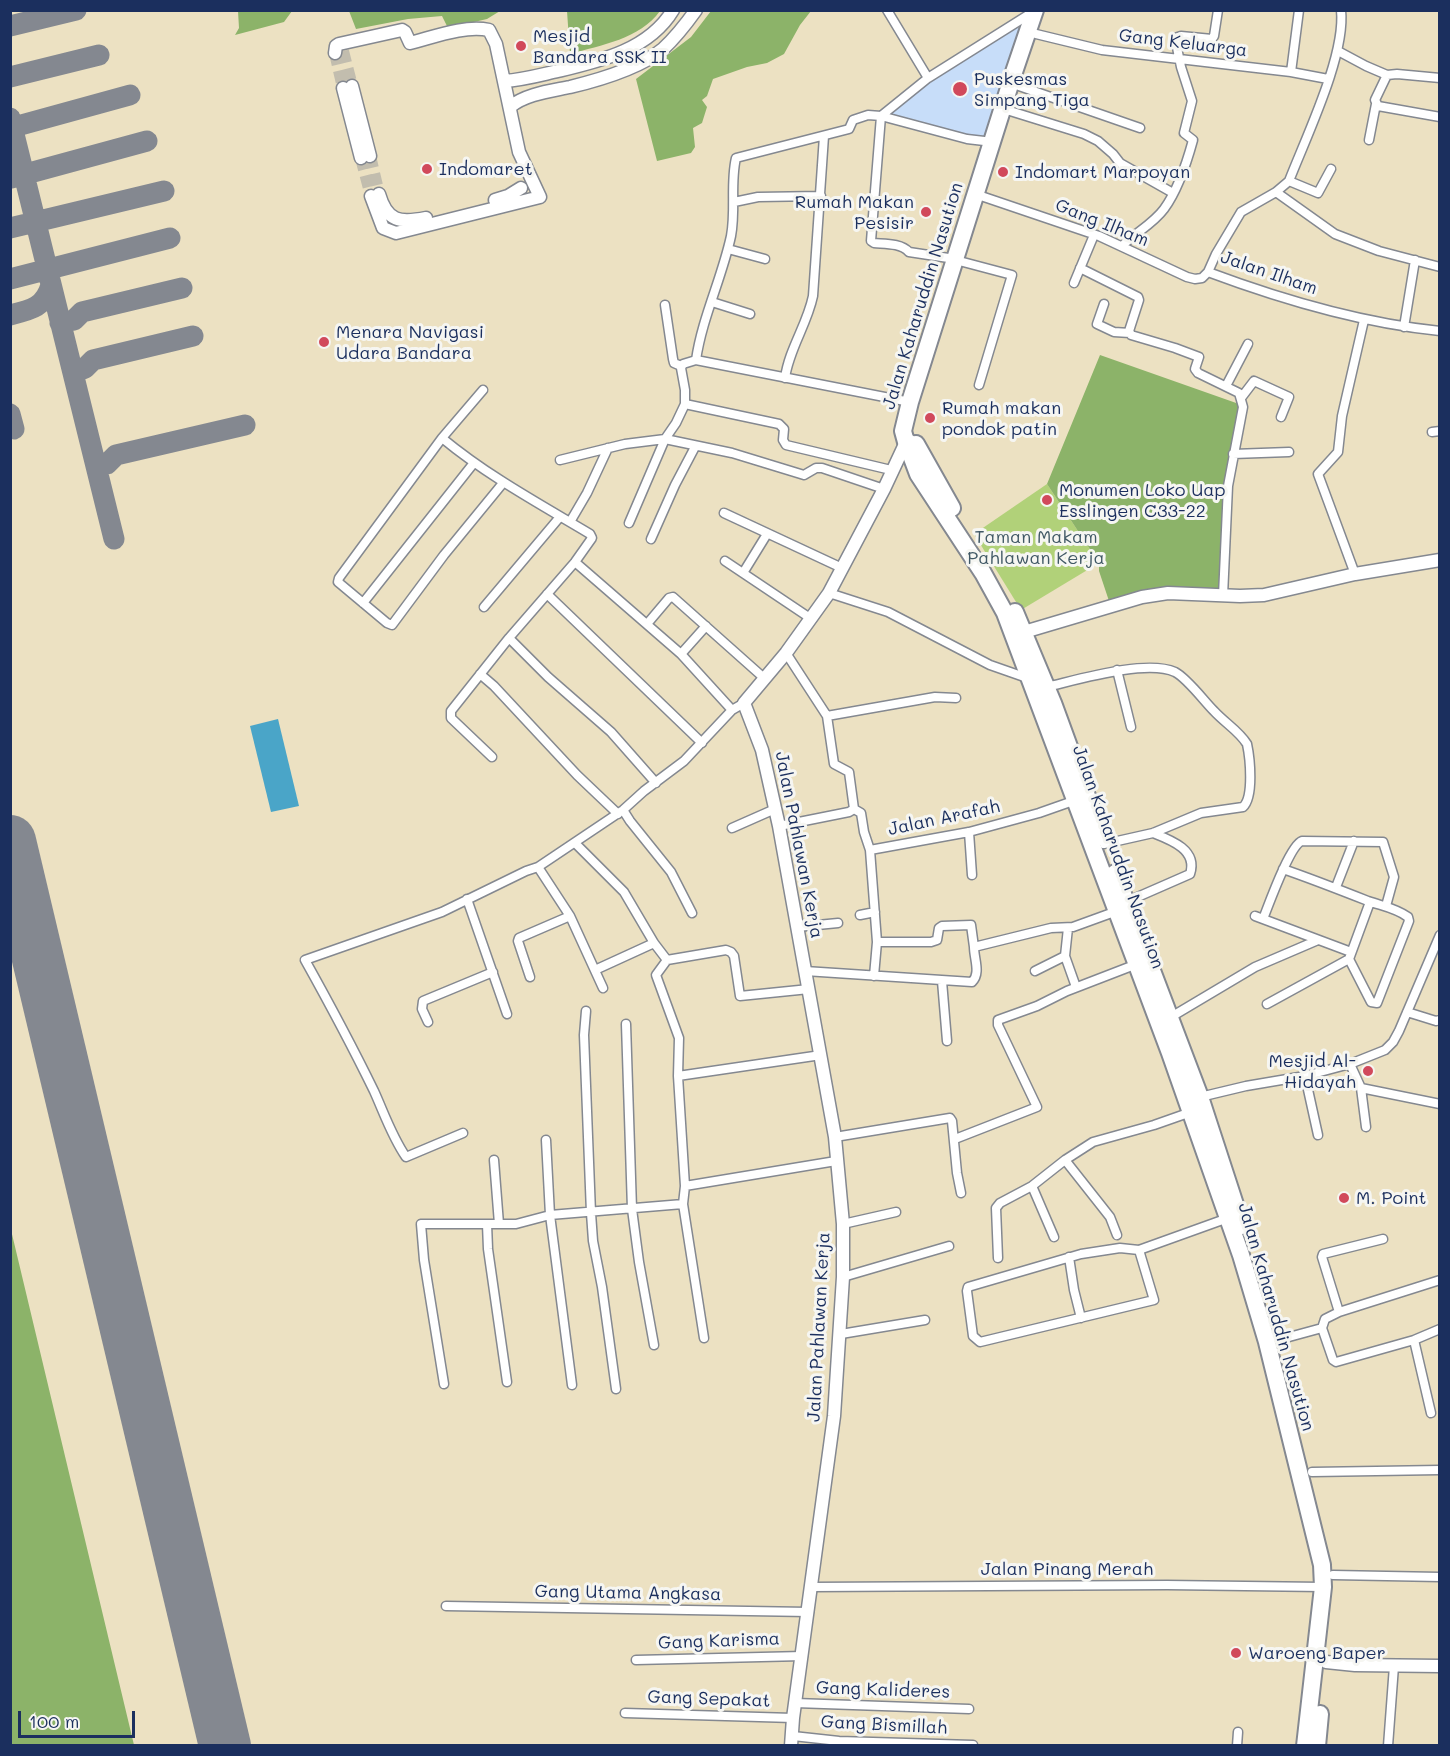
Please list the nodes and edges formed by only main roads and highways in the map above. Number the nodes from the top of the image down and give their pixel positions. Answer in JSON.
{"nodes":[{"id":1,"x":1039,"y":11,"type":"edge"},
{"id":2,"x":995,"y":142,"type":"junction"},
{"id":3,"x":959,"y":261,"type":"junction"},
{"id":4,"x":910,"y":440,"type":"junction"},
{"id":5,"x":1038,"y":683,"type":"junction"},
{"id":6,"x":1054,"y":724,"type":"junction"},
{"id":7,"x":1122,"y":907,"type":"junction"},
{"id":8,"x":1253,"y":1279,"type":"junction"},
{"id":9,"x":1328,"y":1581,"type":"junction"},
{"id":10,"x":1305,"y":1746,"type":"edge"},
{"id":11,"x":1317,"y":1746,"type":"edge"}],
"edges":[{"from":1,"to":2,"type":"highway","name":"Jalan Kaharuddin Nasution"},
{"from":1,"to":2,"type":"highway","name":"Jalan Kaharuddin Nasution"},
{"from":2,"to":3,"type":"highway","name":"Jalan Kaharuddin Nasution"},
{"from":2,"to":3,"type":"highway","name":"Jalan Kaharuddin Nasution"},
{"from":3,"to":4,"type":"highway","name":"Jalan Kaharuddin Nasution"},
{"from":3,"to":4,"type":"highway","name":"Jalan Kaharuddin Nasution"},
{"from":4,"to":5,"type":"highway","name":"Jalan Kaharuddin Nasution"},
{"from":4,"to":5,"type":"highway","name":"Jalan Kaharuddin Nasution"},
{"from":5,"to":6,"type":"highway","name":"Jalan Kaharuddin Nasution"},
{"from":6,"to":7,"type":"highway","name":"Jalan Kaharuddin Nasution"},
{"from":6,"to":7,"type":"highway","name":"Jalan Kaharuddin Nasution"},
{"from":7,"to":8,"type":"highway","name":"Jalan Kaharuddin Nasution"},
{"from":7,"to":8,"type":"highway","name":"Jalan Kaharuddin Nasution"},
{"from":8,"to":9,"type":"highway","name":"Jalan Kaharuddin Nasution"},
{"from":8,"to":9,"type":"highway","name":"Jalan Kaharuddin Nasution"},
{"from":9,"to":10,"type":"highway","name":"Jalan Kaharuddin Nasution"},
{"from":9,"to":11,"type":"highway","name":"Jalan Kaharuddin Nasution"}]}
